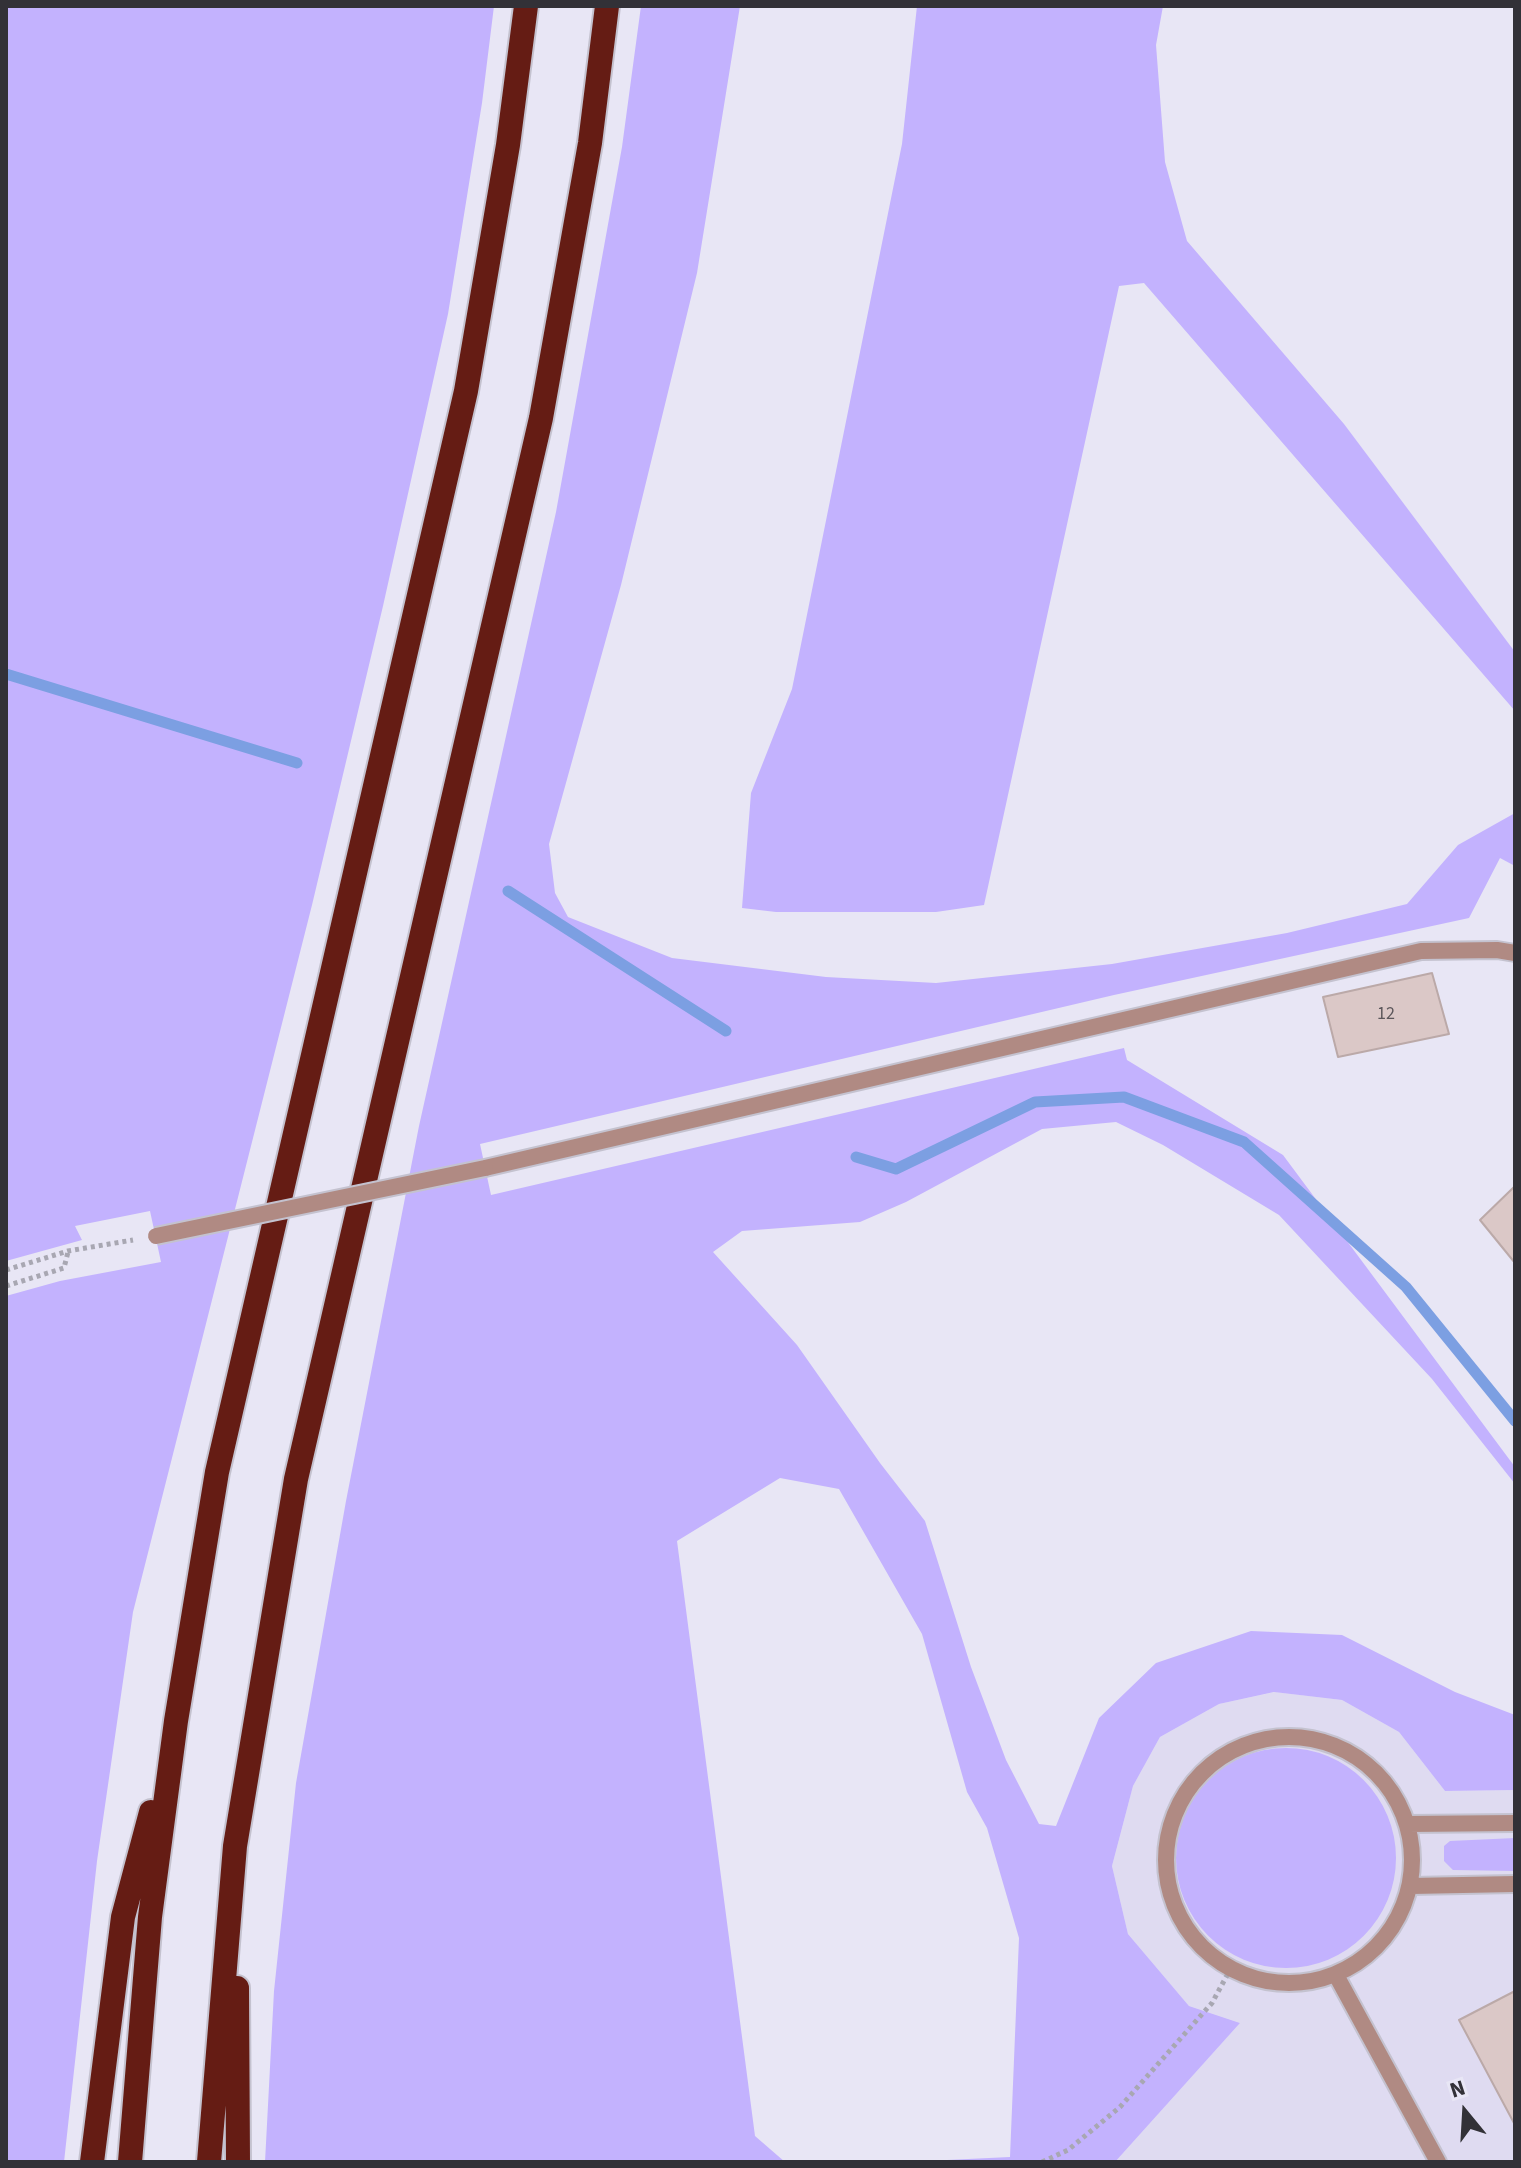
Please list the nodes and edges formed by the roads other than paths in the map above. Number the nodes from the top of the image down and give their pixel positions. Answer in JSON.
{"nodes":[{"id":1,"x":526,"y":6,"type":"edge"},
{"id":2,"x":607,"y":6,"type":"edge"},
{"id":3,"x":1515,"y":953,"type":"edge"},
{"id":4,"x":156,"y":1236,"type":"road end"},
{"id":5,"x":176,"y":1721,"type":"junction"},
{"id":6,"x":1515,"y":1823,"type":"edge"},
{"id":7,"x":1408,"y":1824,"type":"junction"},
{"id":8,"x":235,"y":1846,"type":"junction"},
{"id":9,"x":1515,"y":1884,"type":"edge"},
{"id":10,"x":1411,"y":1886,"type":"junction"},
{"id":11,"x":1336,"y":1975,"type":"junction"},
{"id":12,"x":92,"y":2162,"type":"edge"},
{"id":13,"x":130,"y":2162,"type":"edge"},
{"id":14,"x":209,"y":2162,"type":"edge"},
{"id":15,"x":238,"y":2162,"type":"edge"},
{"id":16,"x":1438,"y":2162,"type":"edge"}],
"edges":[{"from":1,"to":5,"type":"highway"},
{"from":2,"to":8,"type":"highway"},
{"from":3,"to":4,"type":"street","bridge":true},
{"from":5,"to":12,"type":"highway"},
{"from":5,"to":13,"type":"highway"},
{"from":6,"to":7,"type":"street"},
{"from":7,"to":10,"type":"street"},
{"from":7,"to":11,"type":"street"},
{"from":8,"to":14,"type":"highway"},
{"from":8,"to":15,"type":"highway"},
{"from":9,"to":10,"type":"street"},
{"from":10,"to":11,"type":"street"},
{"from":11,"to":16,"type":"street"}]}
